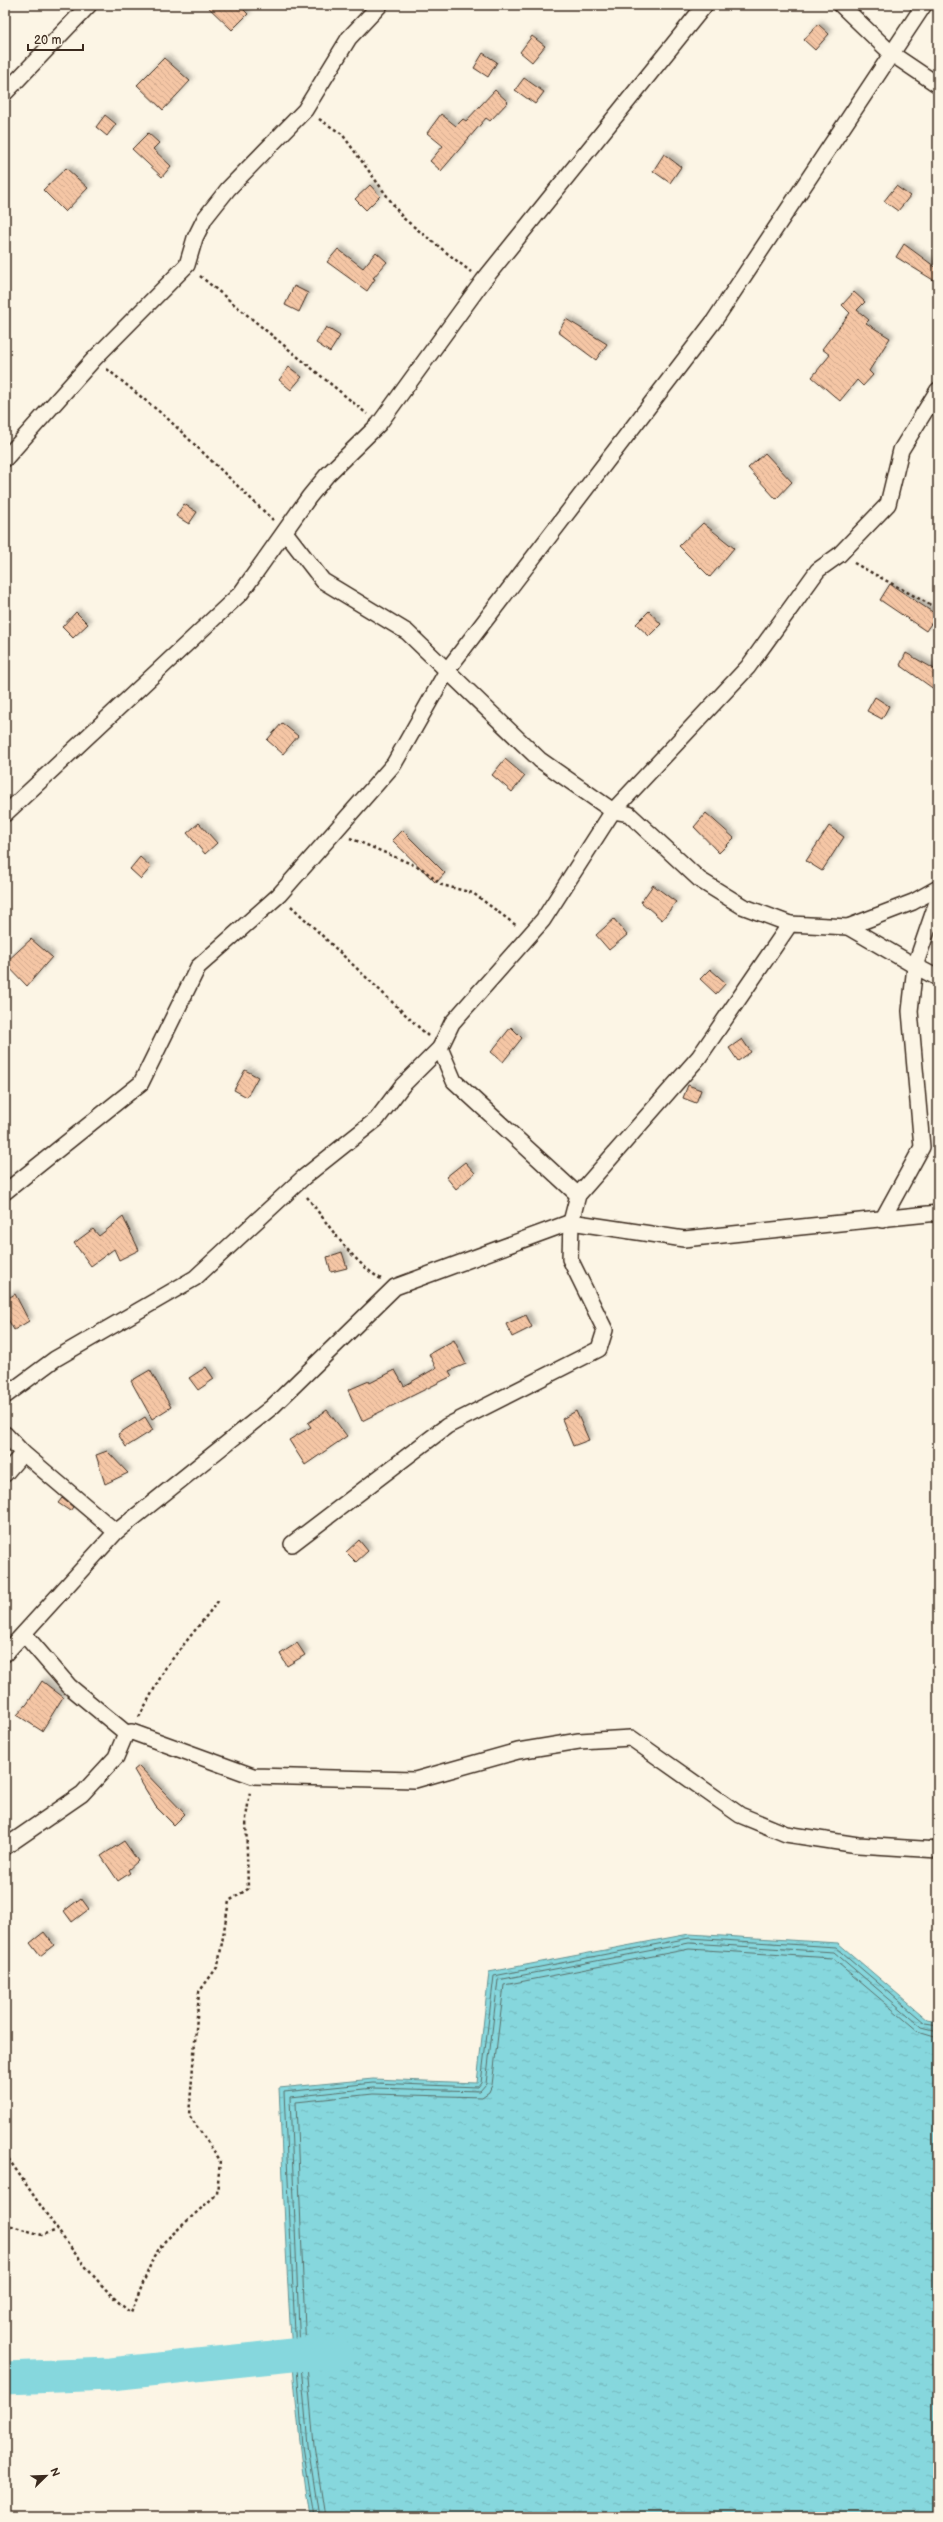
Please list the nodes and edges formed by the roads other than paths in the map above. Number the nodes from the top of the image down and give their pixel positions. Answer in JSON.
{"nodes":[{"id":1,"x":89,"y":5,"type":"edge"},
{"id":2,"x":380,"y":5,"type":"edge"},
{"id":3,"x":705,"y":5,"type":"edge"},
{"id":4,"x":841,"y":5,"type":"edge"},
{"id":5,"x":924,"y":5,"type":"edge"},
{"id":6,"x":892,"y":54,"type":"junction"},
{"id":7,"x":938,"y":85,"type":"edge"},
{"id":8,"x":5,"y":93,"type":"edge"},
{"id":9,"x":938,"y":390,"type":"edge"},
{"id":10,"x":5,"y":459,"type":"edge"},
{"id":11,"x":285,"y":532,"type":"junction"},
{"id":12,"x":448,"y":669,"type":"junction"},
{"id":13,"x":613,"y":811,"type":"junction"},
{"id":14,"x":5,"y":814,"type":"edge"},
{"id":15,"x":938,"y":888,"type":"edge"},
{"id":16,"x":938,"y":898,"type":"edge"},
{"id":17,"x":790,"y":924,"type":"junction"},
{"id":18,"x":848,"y":926,"type":"junction"},
{"id":19,"x":915,"y":966,"type":"junction"},
{"id":20,"x":938,"y":978,"type":"edge"},
{"id":21,"x":440,"y":1048,"type":"junction"},
{"id":22,"x":5,"y":1192,"type":"edge"},
{"id":23,"x":578,"y":1195,"type":"junction"},
{"id":24,"x":938,"y":1213,"type":"edge"},
{"id":25,"x":882,"y":1220,"type":"junction"},
{"id":26,"x":571,"y":1222,"type":"junction"},
{"id":27,"x":5,"y":1396,"type":"edge"},
{"id":28,"x":5,"y":1434,"type":"edge"},
{"id":29,"x":23,"y":1453,"type":"junction"},
{"id":30,"x":5,"y":1474,"type":"edge"},
{"id":31,"x":116,"y":1532,"type":"junction"},
{"id":32,"x":292,"y":1544,"type":"dead end"},
{"id":33,"x":24,"y":1634,"type":"junction"},
{"id":34,"x":5,"y":1654,"type":"edge"},
{"id":35,"x":129,"y":1732,"type":"junction"},
{"id":36,"x":5,"y":1847,"type":"edge"},
{"id":37,"x":938,"y":1850,"type":"edge"}],
"edges":[{"from":1,"to":8,"type":"street"},
{"from":2,"to":10,"type":"street"},
{"from":3,"to":11,"type":"street"},
{"from":4,"to":6,"type":"street"},
{"from":5,"to":6,"type":"street"},
{"from":6,"to":7,"type":"street"},
{"from":6,"to":12,"type":"street"},
{"from":9,"to":13,"type":"street"},
{"from":11,"to":12,"type":"street"},
{"from":11,"to":14,"type":"street"},
{"from":12,"to":13,"type":"street"},
{"from":12,"to":22,"type":"street"},
{"from":13,"to":17,"type":"street"},
{"from":13,"to":21,"type":"street"},
{"from":15,"to":18,"type":"street"},
{"from":16,"to":19,"type":"street"},
{"from":17,"to":18,"type":"street"},
{"from":17,"to":23,"type":"street"},
{"from":18,"to":19,"type":"street"},
{"from":19,"to":20,"type":"street"},
{"from":19,"to":25,"type":"street"},
{"from":21,"to":23,"type":"street"},
{"from":21,"to":27,"type":"street"},
{"from":23,"to":26,"type":"street"},
{"from":24,"to":25,"type":"street"},
{"from":25,"to":26,"type":"street"},
{"from":26,"to":31,"type":"street"},
{"from":26,"to":32,"type":"street"},
{"from":28,"to":29,"type":"street"},
{"from":29,"to":30,"type":"street"},
{"from":29,"to":31,"type":"street"},
{"from":31,"to":33,"type":"street"},
{"from":33,"to":34,"type":"street"},
{"from":33,"to":35,"type":"street"},
{"from":35,"to":36,"type":"street"},
{"from":35,"to":37,"type":"street"}]}
